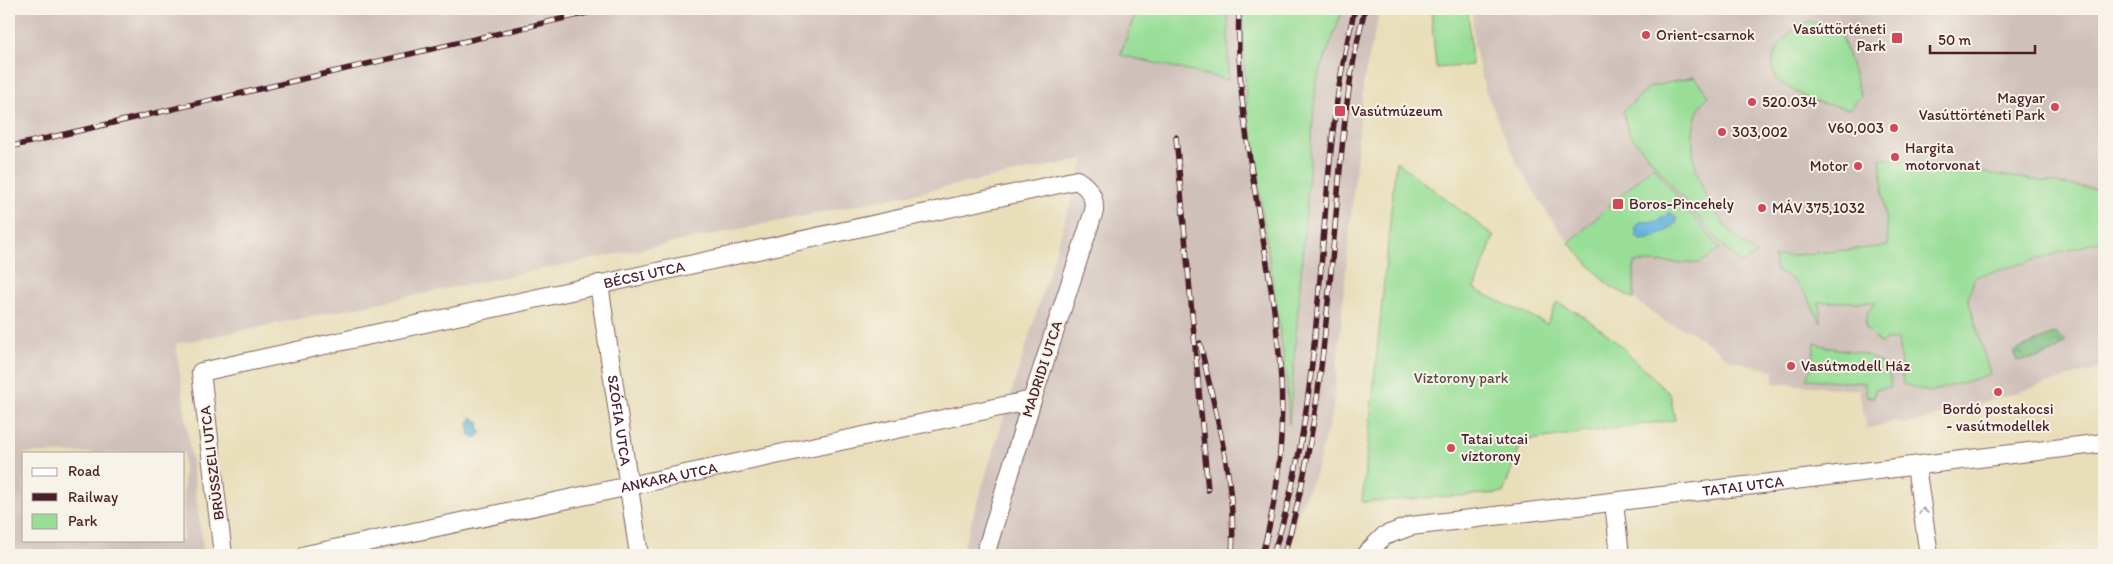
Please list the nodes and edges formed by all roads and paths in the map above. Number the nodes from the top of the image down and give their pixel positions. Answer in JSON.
{"nodes":[{"id":1,"x":1086,"y":185,"type":"joint"},
{"id":2,"x":599,"y":284,"type":"junction"},
{"id":3,"x":201,"y":372,"type":"joint"},
{"id":4,"x":1032,"y":400,"type":"junction"},
{"id":5,"x":2104,"y":443,"type":"edge"},
{"id":6,"x":1916,"y":466,"type":"junction"},
{"id":7,"x":629,"y":486,"type":"junction"},
{"id":8,"x":1614,"y":503,"type":"junction"},
{"id":9,"x":223,"y":555,"type":"edge"},
{"id":10,"x":306,"y":555,"type":"edge"},
{"id":11,"x":639,"y":555,"type":"edge"},
{"id":12,"x":985,"y":555,"type":"edge"},
{"id":13,"x":1365,"y":555,"type":"edge"},
{"id":14,"x":1620,"y":555,"type":"edge"},
{"id":15,"x":1929,"y":555,"type":"edge"}],
"edges":[{"from":1,"to":2,"type":"street","name":"BÉCSI UTCA"},
{"from":1,"to":4,"type":"street","name":"MADRIDI UTCA"},
{"from":2,"to":3,"type":"street","name":"BÉCSI UTCA"},
{"from":2,"to":7,"type":"street","name":"SZÓFIA UTCA"},
{"from":3,"to":9,"type":"street","name":"BRÜSSZELI UTCA"},
{"from":4,"to":7,"type":"street","name":"ANKARA UTCA"},
{"from":4,"to":12,"type":"street","name":"MADRIDI UTCA"},
{"from":5,"to":6,"type":"street","name":"TATAI UTCA"},
{"from":6,"to":8,"type":"street","name":"TATAI UTCA"},
{"from":15,"to":6,"type":"street","one_way":true},
{"from":7,"to":10,"type":"street","name":"ANKARA UTCA"},
{"from":7,"to":11,"type":"street","name":"SZÓFIA UTCA"},
{"from":8,"to":13,"type":"street","name":"TATAI UTCA"},
{"from":8,"to":14,"type":"street"}]}
